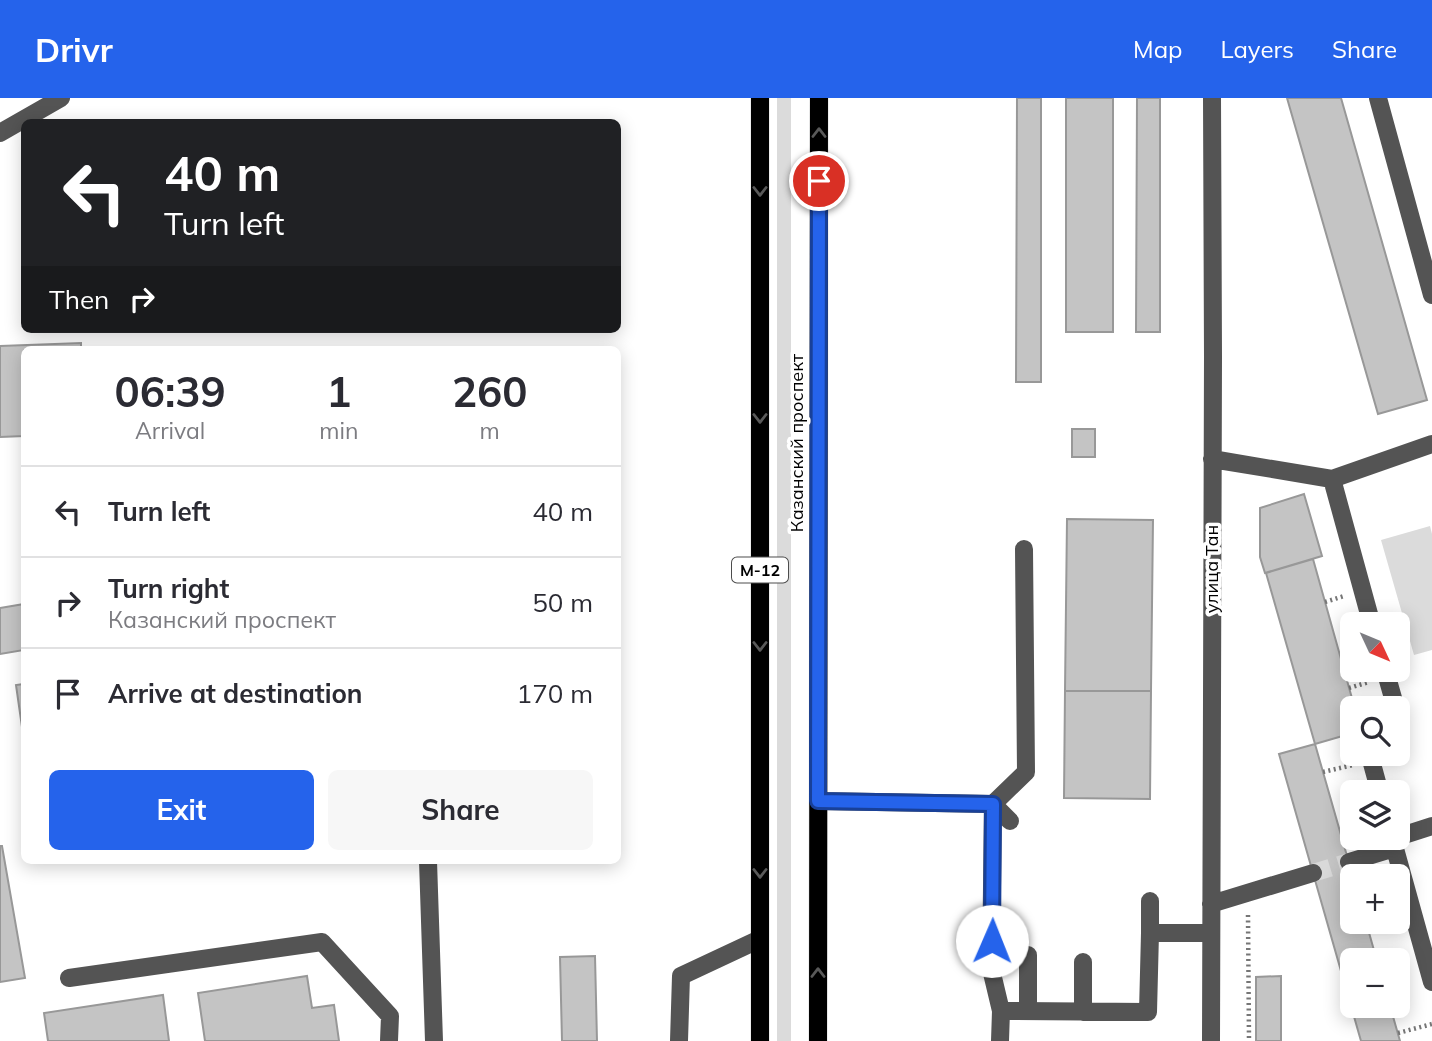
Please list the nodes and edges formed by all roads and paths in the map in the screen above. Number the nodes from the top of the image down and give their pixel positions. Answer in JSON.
{"nodes":[{"id":1,"x":61,"y":98,"type":"edge"},
{"id":2,"x":760,"y":98,"type":"edge"},
{"id":3,"x":819,"y":98,"type":"edge"},
{"id":4,"x":1212,"y":98,"type":"edge"},
{"id":5,"x":1378,"y":98,"type":"edge"},
{"id":6,"x":24,"y":119,"type":"edge"},
{"id":7,"x":21,"y":121,"type":"edge"},
{"id":8,"x":0,"y":133,"type":"edge"},
{"id":9,"x":1432,"y":295,"type":"edge"},
{"id":10,"x":1432,"y":444,"type":"edge"},
{"id":11,"x":1212,"y":459,"type":"junction"},
{"id":12,"x":1332,"y":479,"type":"junction"},
{"id":13,"x":1024,"y":549,"type":"dead end"},
{"id":14,"x":1368,"y":612,"type":"edge"},
{"id":15,"x":1342,"y":766,"type":"edge"},
{"id":16,"x":1323,"y":772,"type":"dead end"},
{"id":17,"x":818,"y":801,"type":"junction"},
{"id":18,"x":993,"y":804,"type":"junction"},
{"id":19,"x":1010,"y":821,"type":"dead end"},
{"id":20,"x":1432,"y":826,"type":"edge"},
{"id":21,"x":1410,"y":834,"type":"edge"},
{"id":22,"x":1374,"y":850,"type":"edge"},
{"id":23,"x":1397,"y":850,"type":"edge"},
{"id":24,"x":1349,"y":862,"type":"tunnel mouth"},
{"id":25,"x":428,"y":864,"type":"edge"},
{"id":26,"x":1313,"y":873,"type":"tunnel mouth"},
{"id":27,"x":1248,"y":893,"type":"junction"},
{"id":28,"x":1150,"y":901,"type":"dead end"},
{"id":29,"x":1211,"y":904,"type":"junction"},
{"id":30,"x":1150,"y":933,"type":"junction"},
{"id":31,"x":1211,"y":933,"type":"junction"},
{"id":32,"x":760,"y":939,"type":"junction"},
{"id":33,"x":1028,"y":955,"type":"dead end"},
{"id":34,"x":1083,"y":962,"type":"dead end"},
{"id":35,"x":69,"y":978,"type":"dead end"},
{"id":36,"x":1432,"y":982,"type":"edge"},
{"id":37,"x":1000,"y":1011,"type":"junction"},
{"id":38,"x":1028,"y":1011,"type":"junction"},
{"id":39,"x":1083,"y":1012,"type":"junction"},
{"id":40,"x":1432,"y":1024,"type":"edge"},
{"id":41,"x":1398,"y":1033,"type":"dead end"},
{"id":42,"x":389,"y":1041,"type":"edge"},
{"id":43,"x":434,"y":1041,"type":"edge"},
{"id":44,"x":679,"y":1041,"type":"edge"},
{"id":45,"x":760,"y":1041,"type":"edge"},
{"id":46,"x":818,"y":1041,"type":"edge"},
{"id":47,"x":1000,"y":1041,"type":"edge"},
{"id":48,"x":1211,"y":1041,"type":"edge"},
{"id":49,"x":1249,"y":1041,"type":"edge"}],
"edges":[{"from":1,"to":6,"type":"street"},
{"from":2,"to":32,"type":"main road","number":"М-12","one_way":true},
{"from":17,"to":3,"type":"main road","name":"Казанский проспект","one_way":true},
{"from":4,"to":11,"type":"street","name":"улица Тан"},
{"from":5,"to":9,"type":"street"},
{"from":7,"to":8,"type":"street"},
{"from":10,"to":12,"type":"street"},
{"from":11,"to":12,"type":"street"},
{"from":11,"to":29,"type":"street","name":"улица Тан"},
{"from":12,"to":14,"type":"street"},
{"from":13,"to":18,"type":"street"},
{"from":15,"to":16,"type":"path"},
{"from":17,"to":18,"type":"street"},
{"from":46,"to":17,"type":"main road","name":"Казанский проспект","one_way":true},
{"from":18,"to":19,"type":"street"},
{"from":18,"to":37,"type":"street"},
{"from":20,"to":21,"type":"street"},
{"from":22,"to":24,"type":"street"},
{"from":23,"to":36,"type":"street"},
{"from":25,"to":43,"type":"street"},
{"from":26,"to":27,"type":"street"},
{"from":27,"to":29,"type":"street"},
{"from":27,"to":49,"type":"path"},
{"from":28,"to":30,"type":"street"},
{"from":29,"to":31,"type":"street","name":"улица Тан"},
{"from":30,"to":31,"type":"street"},
{"from":30,"to":39,"type":"street"},
{"from":31,"to":48,"type":"street","name":"улица Тан"},
{"from":32,"to":44,"type":"street"},
{"from":32,"to":45,"type":"main road","number":"М-12"},
{"from":33,"to":38,"type":"street"},
{"from":34,"to":39,"type":"street"},
{"from":35,"to":42,"type":"street"},
{"from":37,"to":38,"type":"street"},
{"from":37,"to":47,"type":"street"},
{"from":38,"to":39,"type":"street"},
{"from":40,"to":41,"type":"path"}]}
